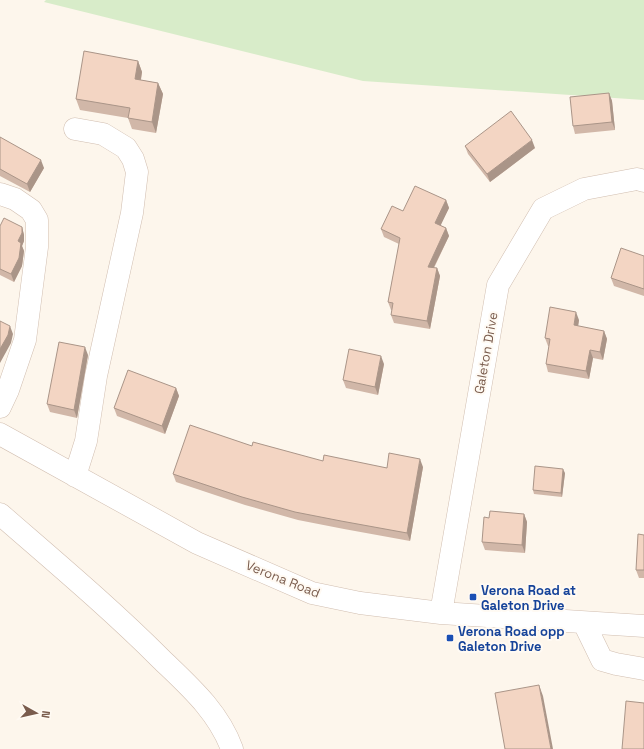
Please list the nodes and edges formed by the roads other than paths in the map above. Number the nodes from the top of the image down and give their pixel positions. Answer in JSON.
{"nodes":[{"id":1,"x":75,"y":129,"type":"dead end"},
{"id":2,"x":644,"y":181,"type":"edge"},
{"id":3,"x":0,"y":194,"type":"edge"},
{"id":4,"x":0,"y":407,"type":"edge"},
{"id":5,"x":0,"y":434,"type":"edge"},
{"id":6,"x":75,"y":476,"type":"junction"},
{"id":7,"x":0,"y":514,"type":"edge"},
{"id":8,"x":441,"y":613,"type":"junction"},
{"id":9,"x":584,"y":623,"type":"junction"},
{"id":10,"x":644,"y":626,"type":"edge"},
{"id":11,"x":644,"y":669,"type":"edge"},
{"id":12,"x":232,"y":749,"type":"edge"}],
"edges":[{"from":1,"to":6,"type":"street"},
{"from":2,"to":8,"type":"street","name":"Galeton Drive"},
{"from":3,"to":4,"type":"street"},
{"from":5,"to":6,"type":"street","name":"Verona Road"},
{"from":6,"to":8,"type":"street","name":"Verona Road"},
{"from":7,"to":12,"type":"street"},
{"from":8,"to":9,"type":"street","name":"Verona Road"},
{"from":9,"to":10,"type":"street","name":"Verona Road"},
{"from":9,"to":11,"type":"street"}]}
